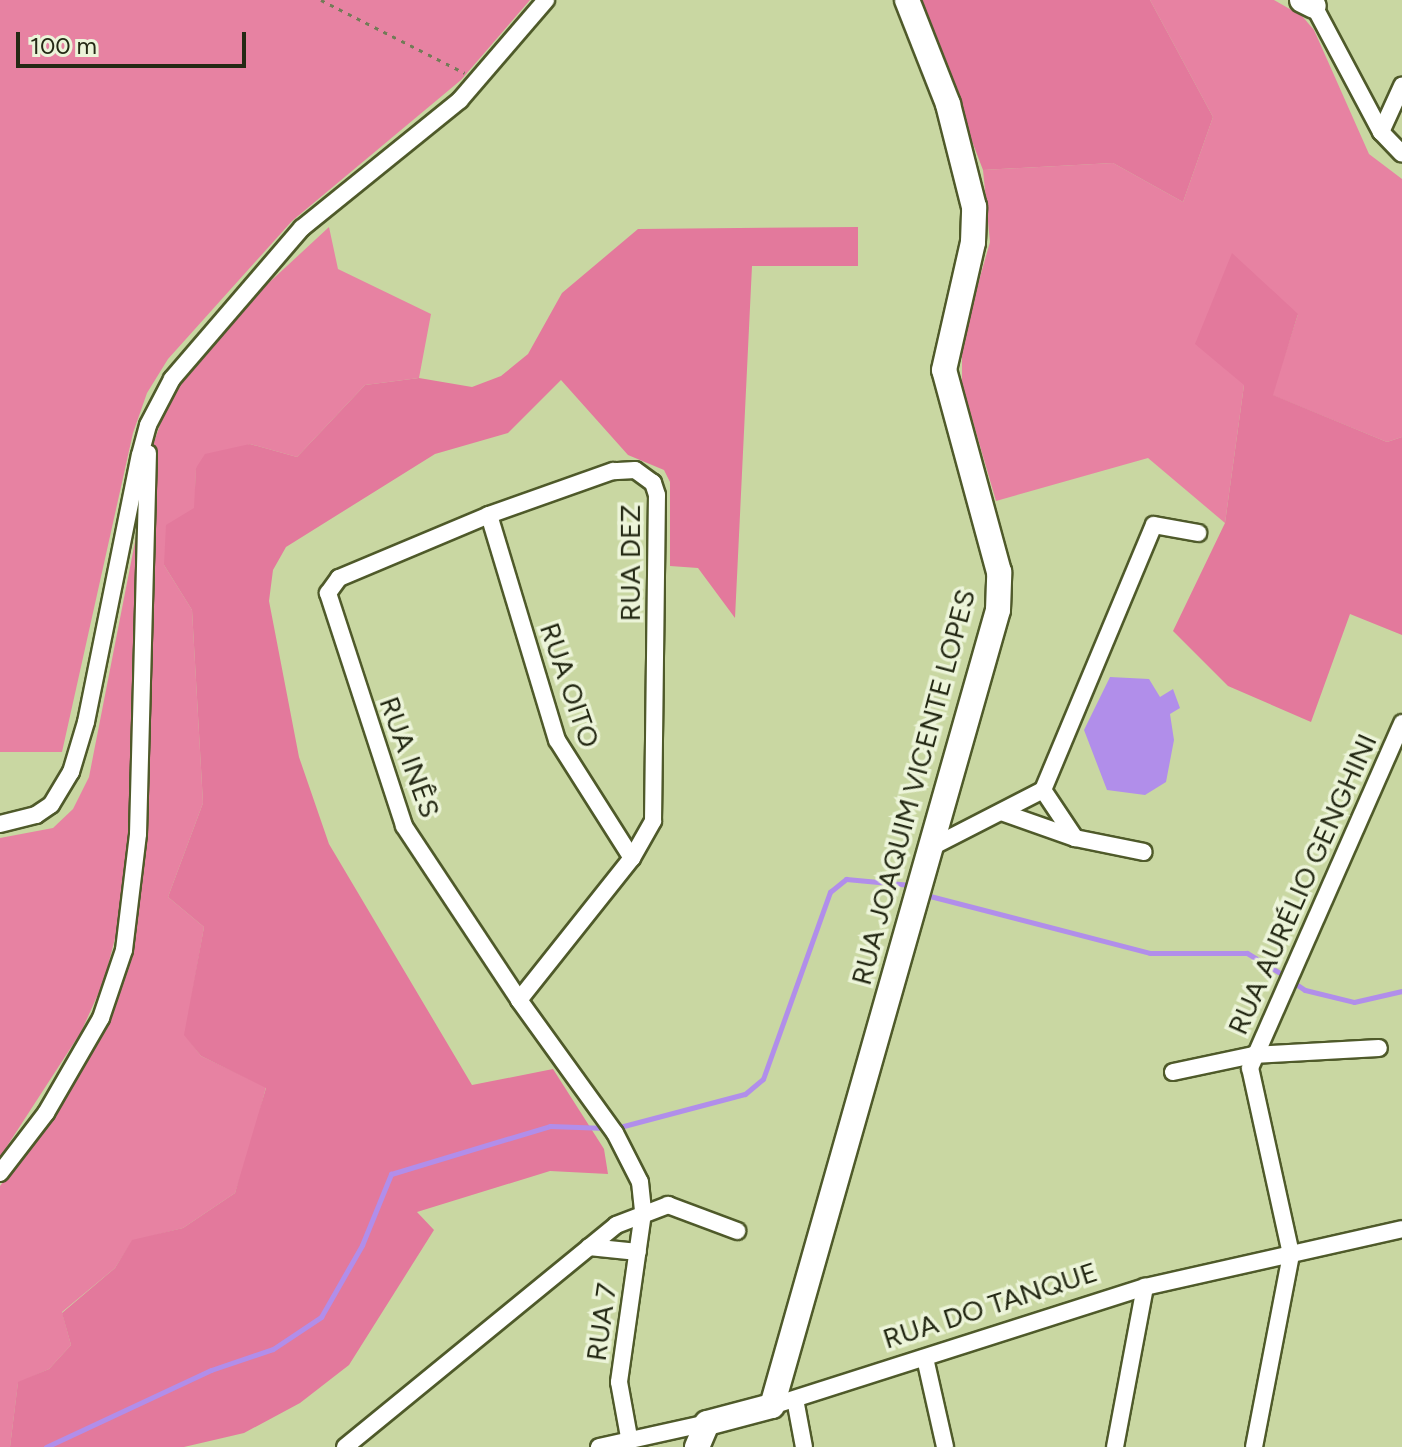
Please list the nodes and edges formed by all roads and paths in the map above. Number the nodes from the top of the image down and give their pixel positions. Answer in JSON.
{"nodes":[{"id":1,"x":321,"y":0,"type":"edge"},
{"id":2,"x":546,"y":0,"type":"edge"},
{"id":3,"x":907,"y":0,"type":"edge"},
{"id":4,"x":1311,"y":2,"type":"edge"},
{"id":5,"x":479,"y":81,"type":"junction"},
{"id":6,"x":1402,"y":86,"type":"edge"},
{"id":7,"x":1381,"y":132,"type":"junction"},
{"id":8,"x":1402,"y":154,"type":"edge"},
{"id":9,"x":148,"y":425,"type":"junction"},
{"id":10,"x":489,"y":515,"type":"junction"},
{"id":11,"x":1198,"y":533,"type":"dead end"},
{"id":12,"x":329,"y":600,"type":"joint"},
{"id":13,"x":1402,"y":723,"type":"edge"},
{"id":14,"x":1043,"y":790,"type":"junction"},
{"id":15,"x":1004,"y":813,"type":"junction"},
{"id":16,"x":0,"y":824,"type":"edge"},
{"id":17,"x":1075,"y":838,"type":"junction"},
{"id":18,"x":928,"y":849,"type":"junction"},
{"id":19,"x":1144,"y":852,"type":"dead end"},
{"id":20,"x":632,"y":858,"type":"junction"},
{"id":21,"x":519,"y":1000,"type":"junction"},
{"id":22,"x":1379,"y":1048,"type":"dead end"},
{"id":23,"x":1253,"y":1055,"type":"junction"},
{"id":24,"x":1173,"y":1072,"type":"dead end"},
{"id":25,"x":0,"y":1173,"type":"edge"},
{"id":26,"x":643,"y":1213,"type":"junction"},
{"id":27,"x":1402,"y":1229,"type":"edge"},
{"id":28,"x":737,"y":1231,"type":"dead end"},
{"id":29,"x":589,"y":1247,"type":"junction"},
{"id":30,"x":638,"y":1252,"type":"junction"},
{"id":31,"x":1291,"y":1254,"type":"junction"},
{"id":32,"x":1145,"y":1287,"type":"junction"},
{"id":33,"x":925,"y":1358,"type":"junction"},
{"id":34,"x":783,"y":1403,"type":"junction"},
{"id":35,"x":707,"y":1423,"type":"junction"},
{"id":36,"x":629,"y":1437,"type":"junction"},
{"id":37,"x":368,"y":1440,"type":"edge"},
{"id":38,"x":345,"y":1447,"type":"edge"},
{"id":39,"x":599,"y":1447,"type":"edge"},
{"id":40,"x":697,"y":1447,"type":"edge"},
{"id":41,"x":804,"y":1447,"type":"edge"},
{"id":42,"x":945,"y":1447,"type":"edge"},
{"id":43,"x":1115,"y":1447,"type":"edge"},
{"id":44,"x":1254,"y":1447,"type":"edge"}],
"edges":[{"from":1,"to":5,"type":"path"},
{"from":2,"to":5,"type":"street"},
{"from":3,"to":18,"type":"street","name":"RUA JOAQUIM VICENTE LOPES"},
{"from":4,"to":7,"type":"street"},
{"from":5,"to":9,"type":"street"},
{"from":6,"to":7,"type":"street"},
{"from":7,"to":8,"type":"street"},
{"from":9,"to":16,"type":"street"},
{"from":9,"to":25,"type":"street"},
{"from":10,"to":12,"type":"street","name":"RUA DEZ"},
{"from":10,"to":20,"type":"street","name":"RUA OITO"},
{"from":10,"to":20,"type":"street","name":"RUA DEZ"},
{"from":11,"to":14,"type":"street"},
{"from":12,"to":21,"type":"street","name":"RUA INÊS"},
{"from":13,"to":23,"type":"street","name":"RUA AURÉLIO GENGHINI"},
{"from":14,"to":15,"type":"street"},
{"from":14,"to":17,"type":"street"},
{"from":15,"to":17,"type":"street"},
{"from":15,"to":18,"type":"street"},
{"from":17,"to":19,"type":"street"},
{"from":18,"to":34,"type":"street","name":"RUA JOAQUIM VICENTE LOPES"},
{"from":20,"to":21,"type":"street"},
{"from":21,"to":26,"type":"street","name":"RUA INÊS"},
{"from":22,"to":23,"type":"street"},
{"from":23,"to":24,"type":"street"},
{"from":23,"to":31,"type":"street","name":"RUA AURÉLIO GENGHINI"},
{"from":26,"to":28,"type":"street"},
{"from":26,"to":29,"type":"street"},
{"from":26,"to":30,"type":"street","name":"RUA 7"},
{"from":27,"to":31,"type":"street","name":"RUA DO TANQUE"},
{"from":29,"to":30,"type":"street"},
{"from":29,"to":37,"type":"street"},
{"from":30,"to":36,"type":"street","name":"RUA 7"},
{"from":31,"to":32,"type":"street","name":"RUA DO TANQUE"},
{"from":31,"to":44,"type":"street"},
{"from":32,"to":33,"type":"street","name":"RUA DO TANQUE"},
{"from":32,"to":43,"type":"street"},
{"from":33,"to":34,"type":"street","name":"RUA DO TANQUE"},
{"from":33,"to":42,"type":"street"},
{"from":34,"to":35,"type":"street","name":"RUA DO TANQUE"},
{"from":34,"to":41,"type":"street","name":"RUA JOAQUIM VICENTE LOPES"},
{"from":35,"to":36,"type":"street","name":"RUA DO TANQUE"},
{"from":35,"to":40,"type":"street"},
{"from":36,"to":39,"type":"street","name":"RUA DO TANQUE"},
{"from":37,"to":38,"type":"street"}]}
